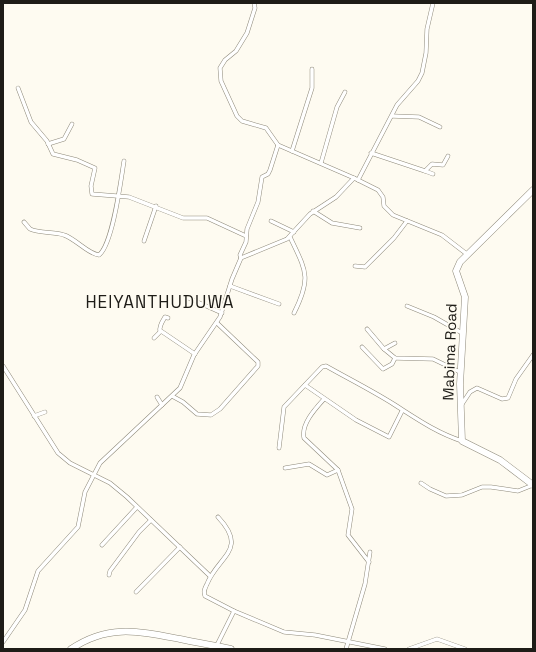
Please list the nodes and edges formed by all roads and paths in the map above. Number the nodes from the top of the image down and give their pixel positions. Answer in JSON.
{"nodes":[{"id":1,"x":254,"y":3,"type":"edge"},
{"id":2,"x":433,"y":3,"type":"edge"},
{"id":3,"x":312,"y":69,"type":"dead end"},
{"id":4,"x":18,"y":88,"type":"dead end"},
{"id":5,"x":345,"y":92,"type":"dead end"},
{"id":6,"x":392,"y":116,"type":"junction"},
{"id":7,"x":72,"y":124,"type":"dead end"},
{"id":8,"x":440,"y":127,"type":"dead end"},
{"id":9,"x":48,"y":144,"type":"junction"},
{"id":10,"x":278,"y":145,"type":"junction"},
{"id":11,"x":292,"y":151,"type":"junction"},
{"id":12,"x":371,"y":153,"type":"junction"},
{"id":13,"x":448,"y":156,"type":"dead end"},
{"id":14,"x":124,"y":161,"type":"dead end"},
{"id":15,"x":321,"y":163,"type":"junction"},
{"id":16,"x":425,"y":171,"type":"junction"},
{"id":17,"x":433,"y":174,"type":"dead end"},
{"id":18,"x":354,"y":178,"type":"junction"},
{"id":19,"x":358,"y":180,"type":"junction"},
{"id":20,"x":533,"y":190,"type":"edge"},
{"id":21,"x":119,"y":196,"type":"junction"},
{"id":22,"x":156,"y":206,"type":"junction"},
{"id":23,"x":313,"y":211,"type":"junction"},
{"id":24,"x":271,"y":221,"type":"dead end"},
{"id":25,"x":407,"y":221,"type":"junction"},
{"id":26,"x":24,"y":222,"type":"dead end"},
{"id":27,"x":360,"y":228,"type":"dead end"},
{"id":28,"x":294,"y":232,"type":"junction"},
{"id":29,"x":246,"y":236,"type":"junction"},
{"id":30,"x":290,"y":237,"type":"junction"},
{"id":31,"x":144,"y":242,"type":"dead end"},
{"id":32,"x":468,"y":255,"type":"junction"},
{"id":33,"x":241,"y":258,"type":"junction"},
{"id":34,"x":355,"y":266,"type":"dead end"},
{"id":35,"x":230,"y":286,"type":"junction"},
{"id":36,"x":186,"y":297,"type":"dead end"},
{"id":37,"x":279,"y":304,"type":"dead end"},
{"id":38,"x":408,"y":306,"type":"dead end"},
{"id":39,"x":222,"y":313,"type":"junction"},
{"id":40,"x":294,"y":313,"type":"dead end"},
{"id":41,"x":168,"y":318,"type":"dead end"},
{"id":42,"x":217,"y":323,"type":"junction"},
{"id":43,"x":367,"y":328,"type":"dead end"},
{"id":44,"x":160,"y":331,"type":"junction"},
{"id":45,"x":462,"y":333,"type":"junction"},
{"id":46,"x":154,"y":338,"type":"dead end"},
{"id":47,"x":395,"y":343,"type":"dead end"},
{"id":48,"x":362,"y":347,"type":"dead end"},
{"id":49,"x":384,"y":349,"type":"junction"},
{"id":50,"x":195,"y":354,"type":"junction"},
{"id":51,"x":533,"y":355,"type":"edge"},
{"id":52,"x":395,"y":358,"type":"junction"},
{"id":53,"x":3,"y":366,"type":"edge"},
{"id":54,"x":461,"y":372,"type":"junction"},
{"id":55,"x":305,"y":385,"type":"junction"},
{"id":56,"x":172,"y":396,"type":"junction"},
{"id":57,"x":158,"y":397,"type":"dead end"},
{"id":58,"x":324,"y":399,"type":"junction"},
{"id":59,"x":162,"y":405,"type":"junction"},
{"id":60,"x":460,"y":406,"type":"junction"},
{"id":61,"x":402,"y":411,"type":"junction"},
{"id":62,"x":45,"y":412,"type":"dead end"},
{"id":63,"x":34,"y":416,"type":"junction"},
{"id":64,"x":462,"y":441,"type":"junction"},
{"id":65,"x":279,"y":448,"type":"dead end"},
{"id":66,"x":285,"y":468,"type":"dead end"},
{"id":67,"x":338,"y":470,"type":"junction"},
{"id":68,"x":93,"y":475,"type":"junction"},
{"id":69,"x":421,"y":483,"type":"dead end"},
{"id":70,"x":533,"y":485,"type":"edge"},
{"id":71,"x":137,"y":507,"type":"junction"},
{"id":72,"x":218,"y":517,"type":"dead end"},
{"id":73,"x":151,"y":520,"type":"junction"},
{"id":74,"x":102,"y":545,"type":"dead end"},
{"id":75,"x":180,"y":547,"type":"junction"},
{"id":76,"x":370,"y":552,"type":"dead end"},
{"id":77,"x":369,"y":562,"type":"junction"},
{"id":78,"x":109,"y":575,"type":"dead end"},
{"id":79,"x":210,"y":576,"type":"junction"},
{"id":80,"x":136,"y":592,"type":"dead end"},
{"id":81,"x":234,"y":611,"type":"junction"},
{"id":82,"x":348,"y":641,"type":"junction"},
{"id":83,"x":3,"y":642,"type":"edge"},
{"id":84,"x":216,"y":647,"type":"edge"},
{"id":85,"x":71,"y":649,"type":"edge"},
{"id":86,"x":231,"y":649,"type":"edge"},
{"id":87,"x":346,"y":649,"type":"edge"},
{"id":88,"x":385,"y":649,"type":"edge"},
{"id":89,"x":409,"y":649,"type":"edge"},
{"id":90,"x":465,"y":649,"type":"edge"}],
"edges":[{"from":1,"to":10,"type":"street"},
{"from":2,"to":6,"type":"street"},
{"from":3,"to":11,"type":"street"},
{"from":4,"to":9,"type":"street"},
{"from":5,"to":15,"type":"street"},
{"from":6,"to":8,"type":"street"},
{"from":6,"to":12,"type":"street"},
{"from":7,"to":9,"type":"street"},
{"from":9,"to":21,"type":"street"},
{"from":10,"to":11,"type":"street"},
{"from":10,"to":29,"type":"street"},
{"from":11,"to":15,"type":"street"},
{"from":12,"to":16,"type":"street"},
{"from":12,"to":19,"type":"street"},
{"from":13,"to":16,"type":"street"},
{"from":14,"to":21,"type":"street"},
{"from":15,"to":18,"type":"street"},
{"from":16,"to":17,"type":"street"},
{"from":18,"to":19,"type":"street"},
{"from":18,"to":23,"type":"street"},
{"from":19,"to":25,"type":"street"},
{"from":20,"to":32,"type":"main road","name":"Mabima Road"},
{"from":21,"to":22,"type":"street"},
{"from":21,"to":26,"type":"street"},
{"from":22,"to":29,"type":"street"},
{"from":22,"to":31,"type":"street"},
{"from":23,"to":27,"type":"street"},
{"from":23,"to":28,"type":"street"},
{"from":24,"to":28,"type":"street"},
{"from":25,"to":32,"type":"street"},
{"from":25,"to":34,"type":"street"},
{"from":28,"to":30,"type":"street"},
{"from":29,"to":33,"type":"street"},
{"from":30,"to":33,"type":"street"},
{"from":30,"to":40,"type":"street"},
{"from":32,"to":45,"type":"main road","name":"Mabima Road"},
{"from":33,"to":35,"type":"street"},
{"from":35,"to":37,"type":"street"},
{"from":35,"to":39,"type":"street"},
{"from":36,"to":39,"type":"street"},
{"from":38,"to":45,"type":"street"},
{"from":39,"to":42,"type":"street"},
{"from":41,"to":44,"type":"street"},
{"from":42,"to":50,"type":"street"},
{"from":42,"to":56,"type":"street"},
{"from":43,"to":49,"type":"street"},
{"from":44,"to":46,"type":"street"},
{"from":44,"to":50,"type":"street"},
{"from":45,"to":54,"type":"main road","name":"Mabima Road"},
{"from":47,"to":49,"type":"street"},
{"from":48,"to":52,"type":"street"},
{"from":49,"to":52,"type":"street"},
{"from":50,"to":56,"type":"street"},
{"from":51,"to":60,"type":"street"},
{"from":52,"to":54,"type":"street"},
{"from":53,"to":63,"type":"street"},
{"from":54,"to":60,"type":"main road","name":"Mabima Road"},
{"from":55,"to":58,"type":"street"},
{"from":55,"to":61,"type":"street"},
{"from":55,"to":65,"type":"street"},
{"from":56,"to":59,"type":"street"},
{"from":57,"to":59,"type":"street"},
{"from":58,"to":61,"type":"street"},
{"from":58,"to":67,"type":"street"},
{"from":59,"to":68,"type":"street"},
{"from":60,"to":64,"type":"main road","name":"Mabima Road"},
{"from":61,"to":64,"type":"street"},
{"from":62,"to":63,"type":"street"},
{"from":63,"to":68,"type":"street"},
{"from":64,"to":70,"type":"main road"},
{"from":66,"to":67,"type":"street"},
{"from":67,"to":77,"type":"street"},
{"from":68,"to":71,"type":"street"},
{"from":68,"to":83,"type":"street"},
{"from":69,"to":70,"type":"street"},
{"from":71,"to":73,"type":"street"},
{"from":71,"to":74,"type":"street"},
{"from":72,"to":79,"type":"street"},
{"from":73,"to":75,"type":"street"},
{"from":73,"to":78,"type":"street"},
{"from":75,"to":79,"type":"street"},
{"from":75,"to":80,"type":"street"},
{"from":76,"to":77,"type":"street"},
{"from":77,"to":82,"type":"street"},
{"from":79,"to":81,"type":"street"},
{"from":81,"to":82,"type":"street"},
{"from":81,"to":84,"type":"street"},
{"from":82,"to":87,"type":"street"},
{"from":82,"to":88,"type":"street"},
{"from":84,"to":85,"type":"main road"},
{"from":84,"to":86,"type":"main road"},
{"from":89,"to":90,"type":"street"}]}
